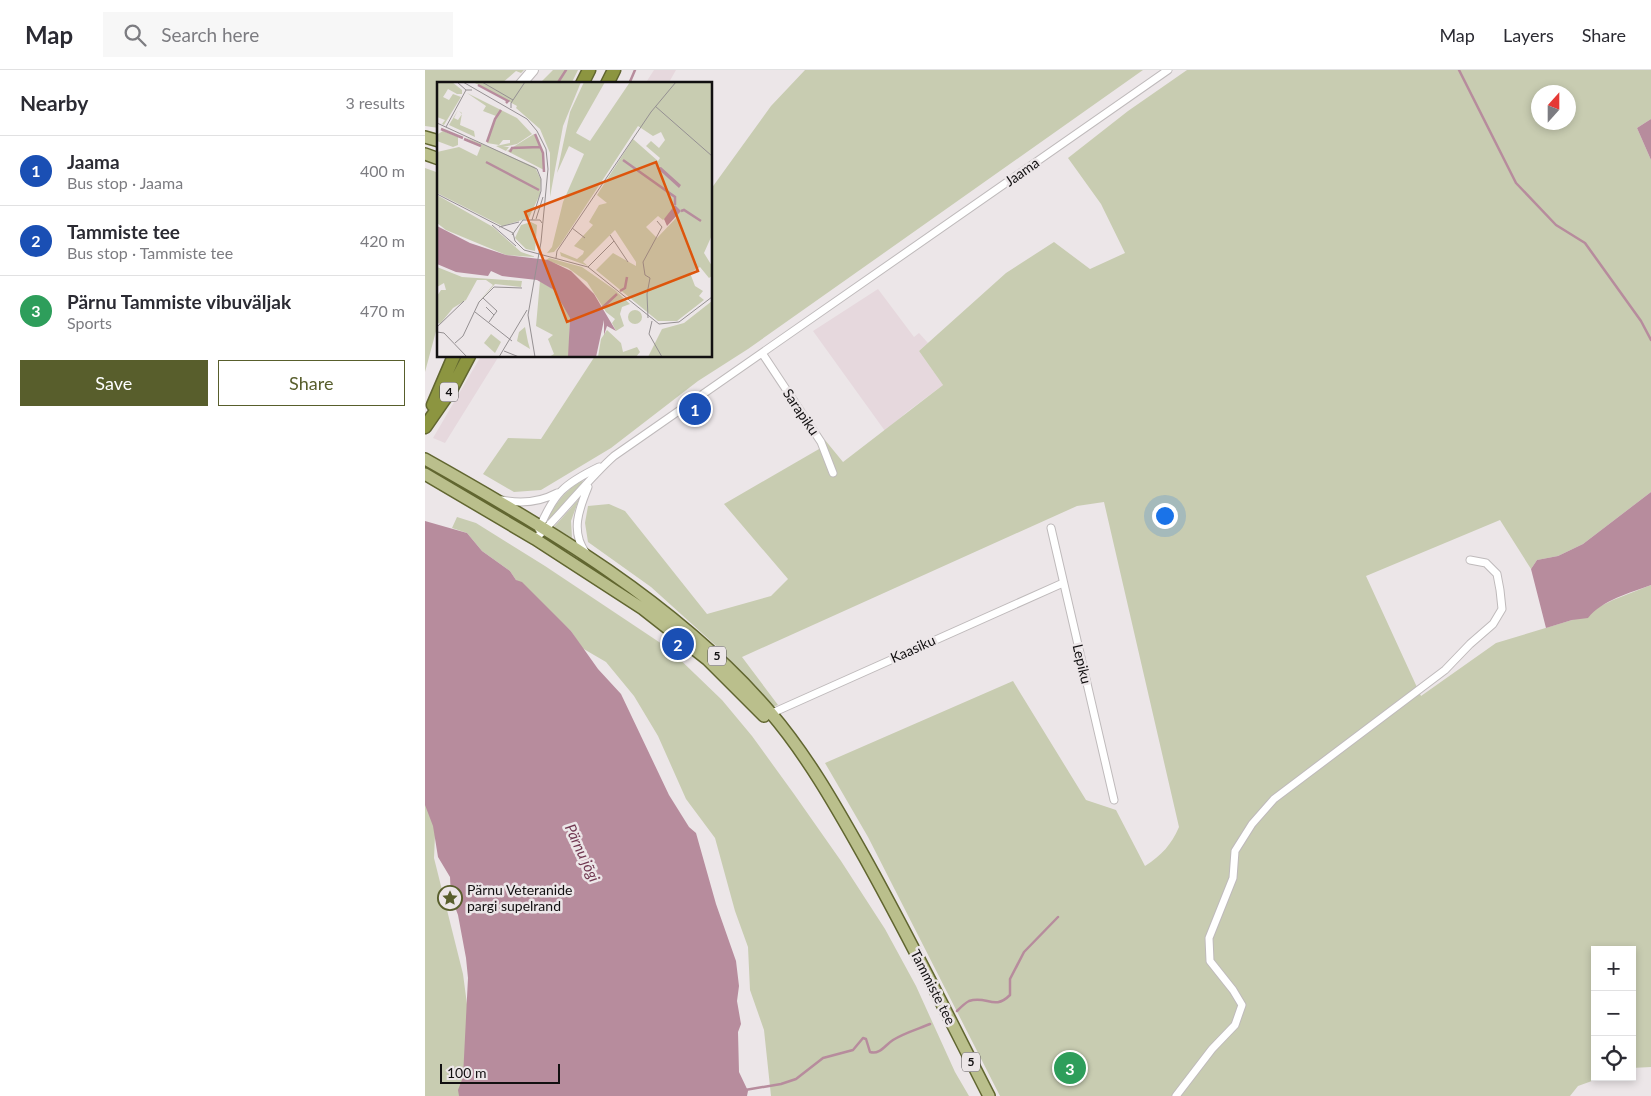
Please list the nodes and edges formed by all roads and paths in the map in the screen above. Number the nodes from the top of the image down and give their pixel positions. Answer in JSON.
{"nodes":[{"id":1,"x":533,"y":70,"type":"edge"},
{"id":2,"x":585,"y":70,"type":"edge"},
{"id":3,"x":589,"y":70,"type":"edge"},
{"id":4,"x":614,"y":70,"type":"edge"},
{"id":5,"x":1168,"y":70,"type":"edge"},
{"id":6,"x":523,"y":82,"type":"edge"},
{"id":7,"x":578,"y":82,"type":"edge"},
{"id":8,"x":583,"y":82,"type":"edge"},
{"id":9,"x":608,"y":82,"type":"edge"},
{"id":10,"x":762,"y":353,"type":"junction"},
{"id":11,"x":453,"y":358,"type":"edge"},
{"id":12,"x":468,"y":358,"type":"edge"},
{"id":13,"x":425,"y":425,"type":"edge"},
{"id":14,"x":425,"y":459,"type":"edge"},
{"id":15,"x":606,"y":464,"type":"junction"},
{"id":16,"x":833,"y":473,"type":"dead end"},
{"id":17,"x":425,"y":474,"type":"edge"},
{"id":18,"x":591,"y":480,"type":"junction"},
{"id":19,"x":560,"y":491,"type":"junction"},
{"id":20,"x":493,"y":498,"type":"junction"},
{"id":21,"x":542,"y":528,"type":"junction"},
{"id":22,"x":1051,"y":528,"type":"dead end"},
{"id":23,"x":535,"y":539,"type":"junction"},
{"id":24,"x":1470,"y":560,"type":"dead end"},
{"id":25,"x":594,"y":562,"type":"junction"},
{"id":26,"x":1063,"y":583,"type":"junction"},
{"id":27,"x":768,"y":715,"type":"junction"},
{"id":28,"x":1114,"y":800,"type":"dead end"},
{"id":29,"x":989,"y":1096,"type":"edge"},
{"id":30,"x":1176,"y":1096,"type":"edge"}],
"edges":[{"from":1,"to":6,"type":"street"},
{"from":2,"to":7,"type":"main road"},
{"from":3,"to":8,"type":"highway"},
{"from":4,"to":9,"type":"highway"},
{"from":5,"to":10,"type":"street","name":"Jaama"},
{"from":10,"to":15,"type":"street","name":"Jaama"},
{"from":10,"to":16,"type":"street","name":"Sarapiku"},
{"from":11,"to":13,"type":"highway","number":"4"},
{"from":12,"to":13,"type":"highway","number":"4"},
{"from":14,"to":20,"type":"main road","name":"Tammiste tee","number":"5"},
{"from":15,"to":18,"type":"street","name":"Jaama"},
{"from":15,"to":19,"type":"street","name":"Jaama"},
{"from":17,"to":23,"type":"main road","name":"Tammiste tee","number":"5"},
{"from":18,"to":21,"type":"street","name":"Jaama"},
{"from":18,"to":25,"type":"street","name":"Jaama"},
{"from":19,"to":20,"type":"street","name":"Jaama"},
{"from":19,"to":21,"type":"street","name":"Jaama"},
{"from":20,"to":21,"type":"main road","name":"Tammiste tee","number":"5"},
{"from":21,"to":23,"type":"street","name":"Jaama"},
{"from":21,"to":25,"type":"main road","name":"Tammiste tee","number":"5"},
{"from":22,"to":26,"type":"street","name":"Lepiku"},
{"from":23,"to":27,"type":"main road","name":"Tammiste tee","number":"5"},
{"from":24,"to":30,"type":"street"},
{"from":25,"to":27,"type":"main road","name":"Tammiste tee","number":"5"},
{"from":26,"to":27,"type":"street","name":"Kaasiku"},
{"from":26,"to":28,"type":"street","name":"Lepiku"},
{"from":27,"to":29,"type":"main road","name":"Tammiste tee","number":"5"}]}
